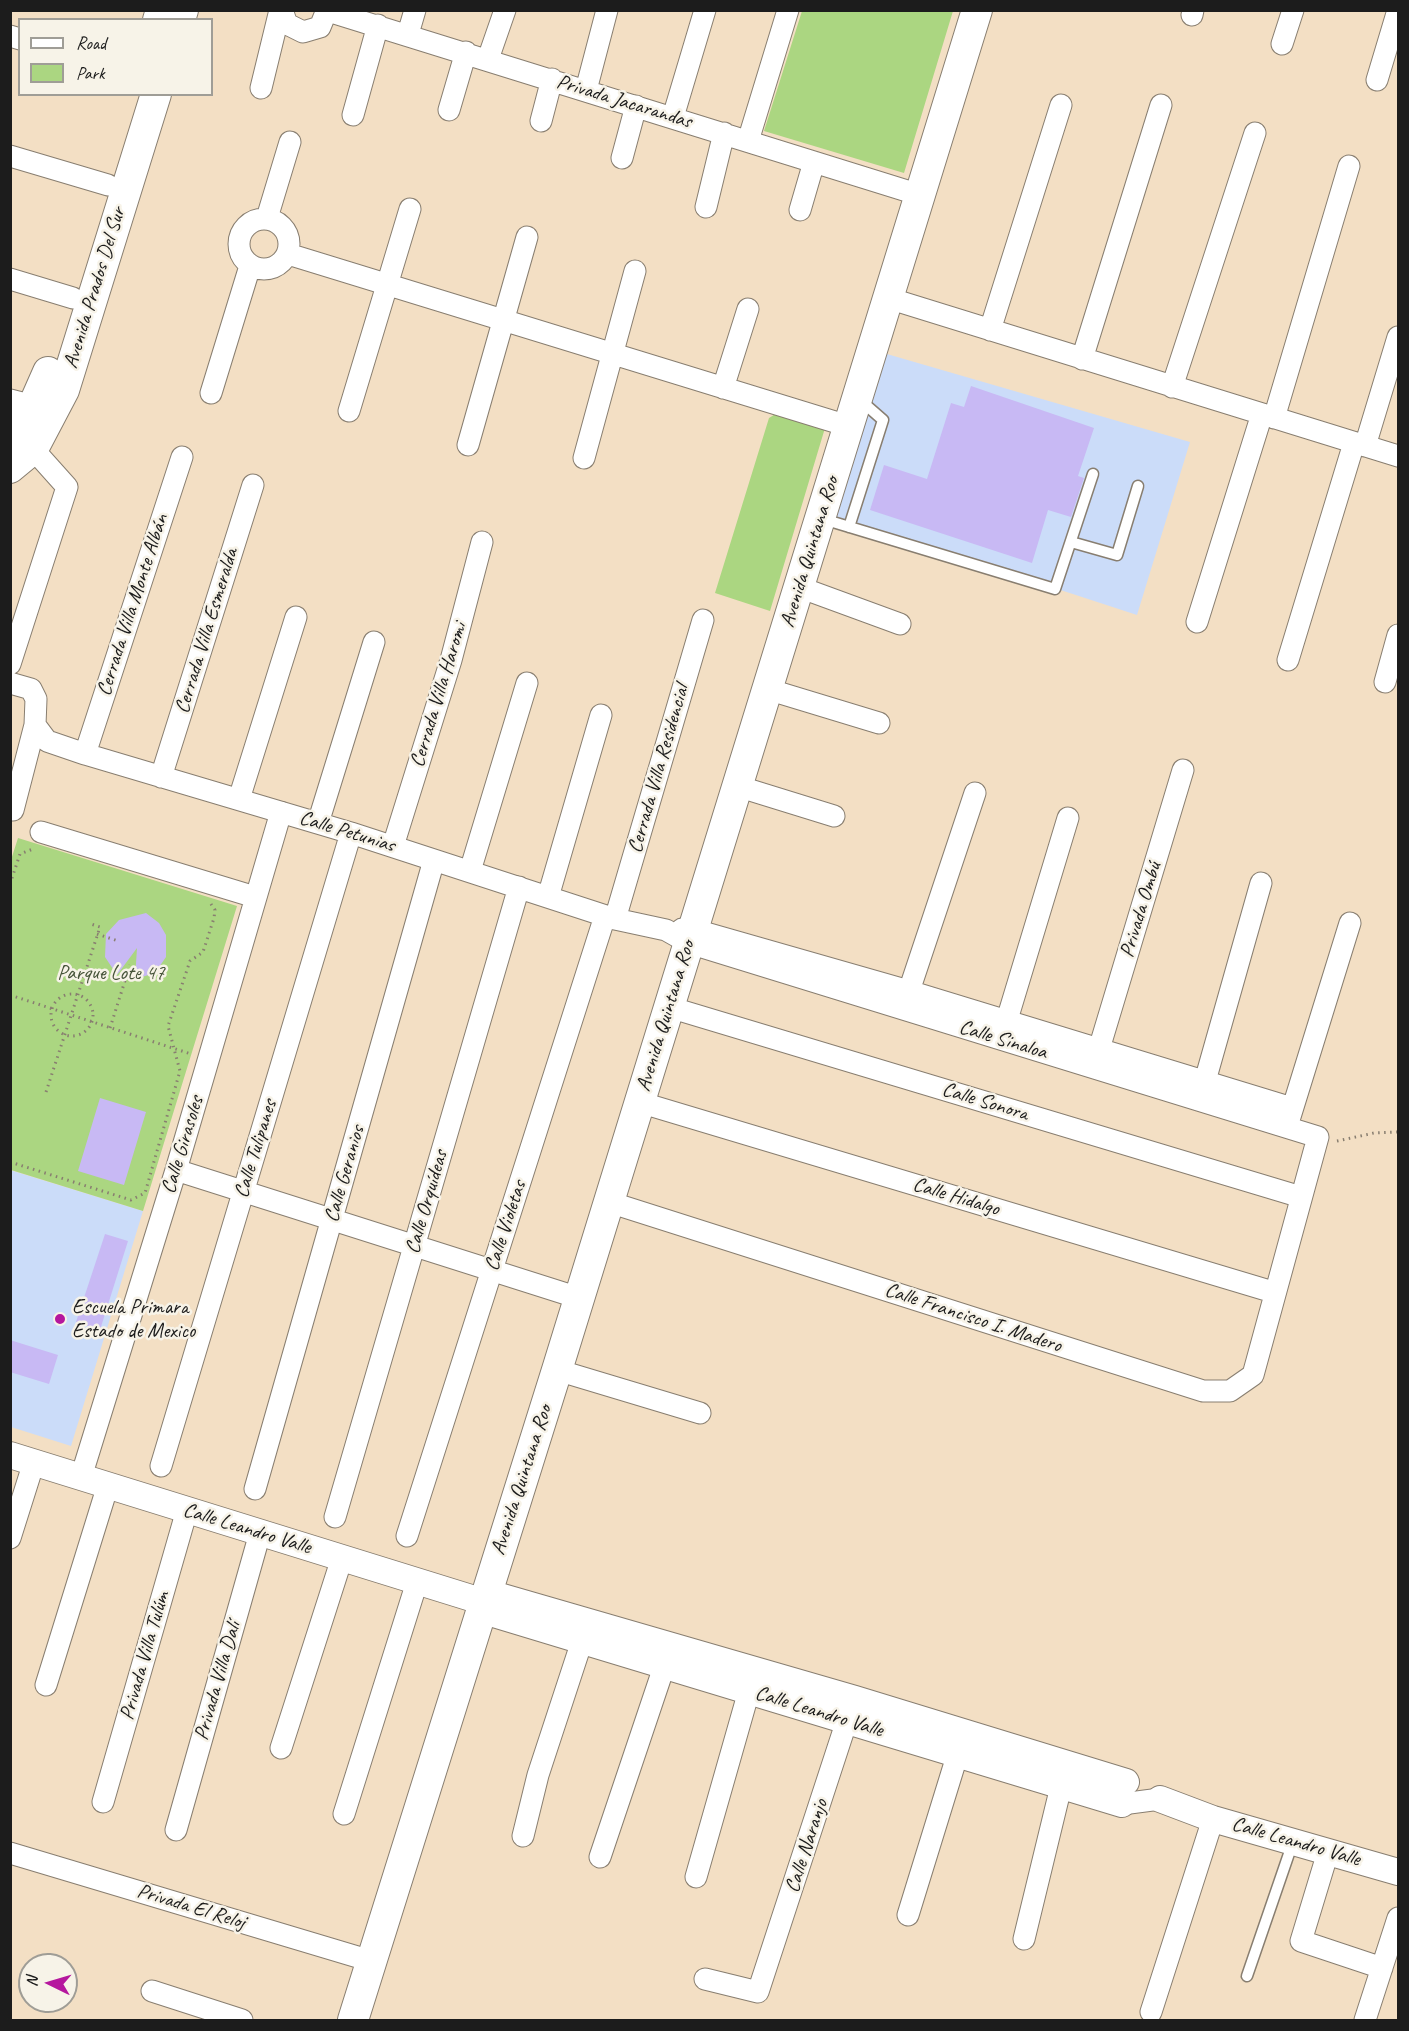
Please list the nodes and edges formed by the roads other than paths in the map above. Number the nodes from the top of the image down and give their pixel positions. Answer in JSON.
{"nodes":[{"id":1,"x":281,"y":10,"type":"edge"},
{"id":2,"x":415,"y":10,"type":"edge"},
{"id":3,"x":505,"y":10,"type":"edge"},
{"id":4,"x":607,"y":10,"type":"edge"},
{"id":5,"x":705,"y":10,"type":"edge"},
{"id":6,"x":788,"y":10,"type":"edge"},
{"id":7,"x":977,"y":10,"type":"edge"},
{"id":8,"x":1293,"y":10,"type":"edge"},
{"id":9,"x":1398,"y":10,"type":"edge"},
{"id":10,"x":327,"y":11,"type":"edge"},
{"id":11,"x":378,"y":25,"type":"junction"},
{"id":12,"x":408,"y":34,"type":"junction"},
{"id":13,"x":1282,"y":44,"type":"dead end"},
{"id":14,"x":466,"y":52,"type":"junction"},
{"id":15,"x":488,"y":59,"type":"junction"},
{"id":16,"x":552,"y":79,"type":"junction"},
{"id":17,"x":1377,"y":80,"type":"dead end"},
{"id":18,"x":261,"y":88,"type":"dead end"},
{"id":19,"x":586,"y":90,"type":"junction"},
{"id":20,"x":134,"y":96,"type":"edge"},
{"id":21,"x":155,"y":96,"type":"edge"},
{"id":22,"x":1061,"y":105,"type":"dead end"},
{"id":23,"x":1161,"y":105,"type":"dead end"},
{"id":24,"x":636,"y":106,"type":"junction"},
{"id":25,"x":449,"y":110,"type":"dead end"},
{"id":26,"x":352,"y":115,"type":"dead end"},
{"id":27,"x":673,"y":117,"type":"junction"},
{"id":28,"x":541,"y":121,"type":"dead end"},
{"id":29,"x":724,"y":133,"type":"junction"},
{"id":30,"x":1255,"y":133,"type":"dead end"},
{"id":31,"x":748,"y":141,"type":"junction"},
{"id":32,"x":290,"y":142,"type":"dead end"},
{"id":33,"x":10,"y":156,"type":"edge"},
{"id":34,"x":622,"y":158,"type":"dead end"},
{"id":35,"x":814,"y":162,"type":"junction"},
{"id":36,"x":1349,"y":166,"type":"dead end"},
{"id":37,"x":108,"y":185,"type":"junction"},
{"id":38,"x":920,"y":195,"type":"junction"},
{"id":39,"x":706,"y":207,"type":"dead end"},
{"id":40,"x":410,"y":209,"type":"dead end"},
{"id":41,"x":800,"y":210,"type":"dead end"},
{"id":42,"x":267,"y":218,"type":"junction"},
{"id":43,"x":527,"y":237,"type":"dead end"},
{"id":44,"x":288,"y":254,"type":"junction"},
{"id":45,"x":249,"y":267,"type":"junction"},
{"id":46,"x":634,"y":271,"type":"dead end"},
{"id":47,"x":10,"y":279,"type":"edge"},
{"id":48,"x":387,"y":285,"type":"junction"},
{"id":49,"x":73,"y":297,"type":"junction"},
{"id":50,"x":888,"y":298,"type":"junction"},
{"id":51,"x":748,"y":309,"type":"dead end"},
{"id":52,"x":503,"y":321,"type":"junction"},
{"id":53,"x":990,"y":330,"type":"junction"},
{"id":54,"x":1398,"y":337,"type":"edge"},
{"id":55,"x":612,"y":354,"type":"junction"},
{"id":56,"x":1082,"y":359,"type":"junction"},
{"id":57,"x":1172,"y":387,"type":"junction"},
{"id":58,"x":723,"y":388,"type":"junction"},
{"id":59,"x":211,"y":393,"type":"dead end"},
{"id":60,"x":857,"y":397,"type":"junction"},
{"id":61,"x":22,"y":403,"type":"edge"},
{"id":62,"x":349,"y":411,"type":"dead end"},
{"id":63,"x":1268,"y":416,"type":"junction"},
{"id":64,"x":848,"y":426,"type":"junction"},
{"id":65,"x":1360,"y":444,"type":"junction"},
{"id":66,"x":468,"y":445,"type":"dead end"},
{"id":67,"x":18,"y":453,"type":"edge"},
{"id":68,"x":1398,"y":456,"type":"edge"},
{"id":69,"x":182,"y":457,"type":"dead end"},
{"id":70,"x":584,"y":458,"type":"dead end"},
{"id":71,"x":1093,"y":474,"type":"dead end"},
{"id":72,"x":253,"y":485,"type":"dead end"},
{"id":73,"x":1138,"y":486,"type":"dead end"},
{"id":74,"x":820,"y":518,"type":"junction"},
{"id":75,"x":849,"y":527,"type":"junction"},
{"id":76,"x":482,"y":542,"type":"dead end"},
{"id":77,"x":1071,"y":542,"type":"junction"},
{"id":78,"x":799,"y":587,"type":"junction"},
{"id":79,"x":296,"y":617,"type":"dead end"},
{"id":80,"x":703,"y":620,"type":"dead end"},
{"id":81,"x":1197,"y":622,"type":"dead end"},
{"id":82,"x":900,"y":624,"type":"dead end"},
{"id":83,"x":1398,"y":635,"type":"edge"},
{"id":84,"x":374,"y":642,"type":"dead end"},
{"id":85,"x":1288,"y":660,"type":"dead end"},
{"id":86,"x":10,"y":664,"type":"edge"},
{"id":87,"x":1385,"y":682,"type":"dead end"},
{"id":88,"x":10,"y":683,"type":"edge"},
{"id":89,"x":527,"y":683,"type":"dead end"},
{"id":90,"x":767,"y":689,"type":"junction"},
{"id":91,"x":601,"y":715,"type":"dead end"},
{"id":92,"x":879,"y":723,"type":"dead end"},
{"id":93,"x":35,"y":725,"type":"junction"},
{"id":94,"x":85,"y":754,"type":"junction"},
{"id":95,"x":1183,"y":770,"type":"dead end"},
{"id":96,"x":161,"y":777,"type":"junction"},
{"id":97,"x":737,"y":786,"type":"junction"},
{"id":98,"x":975,"y":793,"type":"dead end"},
{"id":99,"x":239,"y":799,"type":"junction"},
{"id":100,"x":12,"y":810,"type":"edge"},
{"id":101,"x":281,"y":812,"type":"junction"},
{"id":102,"x":834,"y":816,"type":"dead end"},
{"id":103,"x":1068,"y":818,"type":"dead end"},
{"id":104,"x":318,"y":822,"type":"junction"},
{"id":105,"x":351,"y":832,"type":"junction"},
{"id":106,"x":39,"y":840,"type":"road end"},
{"id":107,"x":393,"y":846,"type":"junction"},
{"id":108,"x":434,"y":860,"type":"junction"},
{"id":109,"x":470,"y":871,"type":"junction"},
{"id":110,"x":1262,"y":883,"type":"dead end"},
{"id":111,"x":519,"y":887,"type":"junction"},
{"id":112,"x":255,"y":897,"type":"junction"},
{"id":113,"x":549,"y":897,"type":"junction"},
{"id":114,"x":610,"y":917,"type":"junction"},
{"id":115,"x":1350,"y":923,"type":"dead end"},
{"id":116,"x":682,"y":934,"type":"junction"},
{"id":117,"x":909,"y":991,"type":"junction"},
{"id":118,"x":669,"y":1007,"type":"junction"},
{"id":119,"x":1004,"y":1030,"type":"junction"},
{"id":120,"x":1099,"y":1049,"type":"junction"},
{"id":121,"x":1205,"y":1081,"type":"junction"},
{"id":122,"x":639,"y":1102,"type":"junction"},
{"id":123,"x":1289,"y":1118,"type":"junction"},
{"id":124,"x":1318,"y":1137,"type":"joint"},
{"id":125,"x":176,"y":1170,"type":"junction"},
{"id":126,"x":243,"y":1191,"type":"junction"},
{"id":127,"x":1301,"y":1197,"type":"junction"},
{"id":128,"x":609,"y":1202,"type":"junction"},
{"id":129,"x":332,"y":1219,"type":"junction"},
{"id":130,"x":414,"y":1245,"type":"junction"},
{"id":131,"x":492,"y":1270,"type":"junction"},
{"id":132,"x":1273,"y":1292,"type":"junction"},
{"id":133,"x":579,"y":1298,"type":"junction"},
{"id":134,"x":557,"y":1370,"type":"junction"},
{"id":135,"x":700,"y":1413,"type":"dead end"},
{"id":136,"x":22,"y":1458,"type":"edge"},
{"id":137,"x":161,"y":1466,"type":"dead end"},
{"id":138,"x":81,"y":1477,"type":"junction"},
{"id":139,"x":108,"y":1485,"type":"junction"},
{"id":140,"x":255,"y":1489,"type":"dead end"},
{"id":141,"x":187,"y":1510,"type":"junction"},
{"id":142,"x":334,"y":1517,"type":"dead end"},
{"id":143,"x":260,"y":1533,"type":"junction"},
{"id":144,"x":406,"y":1536,"type":"dead end"},
{"id":145,"x":10,"y":1538,"type":"edge"},
{"id":146,"x":342,"y":1558,"type":"junction"},
{"id":147,"x":417,"y":1582,"type":"junction"},
{"id":148,"x":484,"y":1602,"type":"junction"},
{"id":149,"x":582,"y":1641,"type":"junction"},
{"id":150,"x":668,"y":1656,"type":"junction"},
{"id":151,"x":46,"y":1685,"type":"dead end"},
{"id":152,"x":749,"y":1691,"type":"junction"},
{"id":153,"x":850,"y":1710,"type":"junction"},
{"id":154,"x":960,"y":1744,"type":"junction"},
{"id":155,"x":281,"y":1748,"type":"dead end"},
{"id":156,"x":1063,"y":1775,"type":"junction"},
{"id":157,"x":1124,"y":1793,"type":"joint"},
{"id":158,"x":1160,"y":1799,"type":"joint"},
{"id":159,"x":103,"y":1802,"type":"dead end"},
{"id":160,"x":344,"y":1814,"type":"dead end"},
{"id":161,"x":1213,"y":1819,"type":"junction"},
{"id":162,"x":176,"y":1830,"type":"dead end"},
{"id":163,"x":523,"y":1836,"type":"dead end"},
{"id":164,"x":1293,"y":1842,"type":"junction"},
{"id":165,"x":1328,"y":1852,"type":"junction"},
{"id":166,"x":11,"y":1853,"type":"edge"},
{"id":167,"x":600,"y":1857,"type":"dead end"},
{"id":168,"x":1398,"y":1872,"type":"edge"},
{"id":169,"x":696,"y":1877,"type":"dead end"},
{"id":170,"x":908,"y":1915,"type":"dead end"},
{"id":171,"x":1398,"y":1918,"type":"edge"},
{"id":172,"x":1024,"y":1939,"type":"dead end"},
{"id":173,"x":371,"y":1960,"type":"junction"},
{"id":174,"x":1382,"y":1968,"type":"junction"},
{"id":175,"x":1247,"y":1976,"type":"dead end"},
{"id":176,"x":705,"y":1978,"type":"dead end"},
{"id":177,"x":152,"y":1991,"type":"dead end"},
{"id":178,"x":1151,"y":2012,"type":"dead end"},
{"id":179,"x":242,"y":2020,"type":"edge"},
{"id":180,"x":352,"y":2020,"type":"edge"},
{"id":181,"x":1365,"y":2020,"type":"edge"}],
"edges":[{"from":1,"to":10,"type":"street","name":"Privada Jacarandas"},
{"from":1,"to":18,"type":"street"},
{"from":2,"to":12,"type":"street"},
{"from":3,"to":15,"type":"street"},
{"from":4,"to":19,"type":"street"},
{"from":5,"to":27,"type":"street"},
{"from":6,"to":31,"type":"street"},
{"from":7,"to":38,"type":"main road","name":"Avenida Quintana Roo"},
{"from":8,"to":13,"type":"street"},
{"from":9,"to":17,"type":"street"},
{"from":10,"to":11,"type":"street","name":"Privada Jacarandas"},
{"from":11,"to":12,"type":"street","name":"Privada Jacarandas"},
{"from":11,"to":26,"type":"street"},
{"from":12,"to":14,"type":"street","name":"Privada Jacarandas"},
{"from":14,"to":15,"type":"street","name":"Privada Jacarandas"},
{"from":14,"to":25,"type":"street"},
{"from":15,"to":16,"type":"street","name":"Privada Jacarandas"},
{"from":16,"to":19,"type":"street","name":"Privada Jacarandas"},
{"from":16,"to":28,"type":"street"},
{"from":19,"to":24,"type":"street","name":"Privada Jacarandas"},
{"from":20,"to":37,"type":"main road","name":"Avenida Prados Del Sur"},
{"from":21,"to":67,"type":"main road","name":"Avenida Prados Del Sur"},
{"from":22,"to":53,"type":"street"},
{"from":23,"to":56,"type":"street"},
{"from":24,"to":27,"type":"street","name":"Privada Jacarandas"},
{"from":24,"to":34,"type":"street"},
{"from":27,"to":29,"type":"street","name":"Privada Jacarandas"},
{"from":29,"to":31,"type":"street","name":"Privada Jacarandas"},
{"from":29,"to":39,"type":"street"},
{"from":30,"to":57,"type":"street"},
{"from":31,"to":35,"type":"street","name":"Privada Jacarandas"},
{"from":32,"to":42,"type":"street"},
{"from":33,"to":37,"type":"street"},
{"from":35,"to":38,"type":"street","name":"Privada Jacarandas"},
{"from":35,"to":41,"type":"street"},
{"from":36,"to":63,"type":"street"},
{"from":37,"to":49,"type":"main road","name":"Avenida Prados Del Sur"},
{"from":38,"to":50,"type":"main road","name":"Avenida Quintana Roo"},
{"from":40,"to":48,"type":"street"},
{"from":42,"to":44,"type":"street"},
{"from":42,"to":45,"type":"street"},
{"from":43,"to":52,"type":"street"},
{"from":44,"to":45,"type":"street"},
{"from":44,"to":48,"type":"street"},
{"from":45,"to":59,"type":"street"},
{"from":46,"to":55,"type":"street"},
{"from":47,"to":49,"type":"street"},
{"from":48,"to":52,"type":"street"},
{"from":48,"to":62,"type":"street"},
{"from":49,"to":61,"type":"main road","name":"Avenida Prados Del Sur"},
{"from":50,"to":53,"type":"street"},
{"from":50,"to":60,"type":"main road","name":"Avenida Quintana Roo"},
{"from":51,"to":58,"type":"street"},
{"from":52,"to":55,"type":"street"},
{"from":52,"to":66,"type":"street"},
{"from":53,"to":56,"type":"street"},
{"from":54,"to":65,"type":"street"},
{"from":55,"to":58,"type":"street"},
{"from":55,"to":70,"type":"street"},
{"from":56,"to":57,"type":"street"},
{"from":57,"to":63,"type":"street"},
{"from":58,"to":64,"type":"street"},
{"from":60,"to":64,"type":"main road","name":"Avenida Quintana Roo"},
{"from":60,"to":75,"type":"lane"},
{"from":61,"to":67,"type":"main road","name":"Avenida Prados Del Sur"},
{"from":63,"to":65,"type":"street"},
{"from":63,"to":81,"type":"street"},
{"from":64,"to":74,"type":"main road","name":"Avenida Quintana Roo"},
{"from":65,"to":68,"type":"street"},
{"from":65,"to":85,"type":"street"},
{"from":67,"to":86,"type":"street"},
{"from":69,"to":94,"type":"street","name":"Cerrada Villa Monte Albán"},
{"from":71,"to":77,"type":"lane"},
{"from":72,"to":96,"type":"street","name":"Cerrada Villa Esmeralda"},
{"from":73,"to":77,"type":"lane"},
{"from":74,"to":75,"type":"lane"},
{"from":74,"to":78,"type":"main road","name":"Avenida Quintana Roo"},
{"from":75,"to":77,"type":"lane"},
{"from":76,"to":107,"type":"street","name":"Cerrada Villa Haromi"},
{"from":78,"to":82,"type":"street"},
{"from":78,"to":90,"type":"main road","name":"Avenida Quintana Roo"},
{"from":79,"to":99,"type":"street"},
{"from":80,"to":114,"type":"street","name":"Cerrada Villa Residencial"},
{"from":83,"to":87,"type":"street"},
{"from":84,"to":104,"type":"street"},
{"from":88,"to":93,"type":"street"},
{"from":89,"to":109,"type":"street"},
{"from":90,"to":92,"type":"street"},
{"from":90,"to":97,"type":"main road","name":"Avenida Quintana Roo"},
{"from":91,"to":113,"type":"street"},
{"from":93,"to":94,"type":"street","name":"Calle Petunias"},
{"from":93,"to":100,"type":"street"},
{"from":94,"to":96,"type":"street","name":"Calle Petunias"},
{"from":95,"to":120,"type":"street","name":"Privada Ombú"},
{"from":96,"to":99,"type":"street","name":"Calle Petunias"},
{"from":97,"to":102,"type":"street"},
{"from":97,"to":116,"type":"main road","name":"Avenida Quintana Roo"},
{"from":98,"to":117,"type":"street"},
{"from":99,"to":101,"type":"street","name":"Calle Petunias"},
{"from":101,"to":104,"type":"street","name":"Calle Petunias"},
{"from":101,"to":112,"type":"street","name":"Calle Girasoles"},
{"from":103,"to":119,"type":"street"},
{"from":104,"to":105,"type":"street","name":"Calle Petunias"},
{"from":105,"to":107,"type":"street","name":"Calle Petunias"},
{"from":105,"to":126,"type":"street","name":"Calle Tulipanes"},
{"from":106,"to":112,"type":"street"},
{"from":107,"to":108,"type":"street","name":"Calle Petunias"},
{"from":108,"to":109,"type":"street","name":"Calle Petunias"},
{"from":108,"to":129,"type":"street","name":"Calle Geranios"},
{"from":109,"to":111,"type":"street","name":"Calle Petunias"},
{"from":110,"to":121,"type":"street"},
{"from":111,"to":113,"type":"street","name":"Calle Petunias"},
{"from":111,"to":130,"type":"street","name":"Calle Orquídeas"},
{"from":112,"to":125,"type":"street","name":"Calle Girasoles"},
{"from":113,"to":114,"type":"street","name":"Calle Petunias"},
{"from":114,"to":116,"type":"street","name":"Calle Petunias"},
{"from":114,"to":131,"type":"street","name":"Calle Violetas"},
{"from":115,"to":123,"type":"street"},
{"from":116,"to":117,"type":"street","name":"Calle Sinaloa"},
{"from":116,"to":118,"type":"main road","name":"Avenida Quintana Roo"},
{"from":116,"to":119,"type":"street","name":"Calle Sinaloa"},
{"from":117,"to":119,"type":"street","name":"Calle Sinaloa"},
{"from":118,"to":122,"type":"main road","name":"Avenida Quintana Roo"},
{"from":118,"to":127,"type":"street","name":"Calle Sonora"},
{"from":119,"to":120,"type":"street","name":"Calle Sinaloa"},
{"from":119,"to":123,"type":"street","name":"Calle Sinaloa"},
{"from":120,"to":121,"type":"street","name":"Calle Sinaloa"},
{"from":121,"to":123,"type":"street","name":"Calle Sinaloa"},
{"from":122,"to":128,"type":"main road","name":"Avenida Quintana Roo"},
{"from":122,"to":132,"type":"street","name":"Calle Hidalgo"},
{"from":123,"to":124,"type":"street","name":"Calle Sinaloa"},
{"from":124,"to":127,"type":"street","name":"Calle Francisco I. Madero"},
{"from":125,"to":126,"type":"street"},
{"from":125,"to":138,"type":"street","name":"Calle Girasoles"},
{"from":126,"to":129,"type":"street"},
{"from":126,"to":137,"type":"street","name":"Calle Tulipanes"},
{"from":127,"to":132,"type":"street","name":"Calle Francisco I. Madero"},
{"from":128,"to":132,"type":"street","name":"Calle Francisco I. Madero"},
{"from":128,"to":133,"type":"main road","name":"Avenida Quintana Roo"},
{"from":129,"to":130,"type":"street"},
{"from":129,"to":140,"type":"street","name":"Calle Geranios"},
{"from":130,"to":131,"type":"street"},
{"from":130,"to":142,"type":"street","name":"Calle Orquídeas"},
{"from":131,"to":133,"type":"street"},
{"from":131,"to":144,"type":"street","name":"Calle Violetas"},
{"from":133,"to":134,"type":"main road","name":"Avenida Quintana Roo"},
{"from":134,"to":135,"type":"street"},
{"from":134,"to":148,"type":"main road","name":"Avenida Quintana Roo"},
{"from":136,"to":138,"type":"street","name":"Calle Leandro Valle"},
{"from":136,"to":145,"type":"street"},
{"from":138,"to":139,"type":"street","name":"Calle Leandro Valle"},
{"from":139,"to":141,"type":"street","name":"Calle Leandro Valle"},
{"from":139,"to":151,"type":"street"},
{"from":141,"to":143,"type":"street","name":"Calle Leandro Valle"},
{"from":141,"to":159,"type":"street","name":"Privada Villa Tulúm"},
{"from":143,"to":146,"type":"street","name":"Calle Leandro Valle"},
{"from":143,"to":162,"type":"street","name":"Privada Villa Dalí"},
{"from":146,"to":147,"type":"street","name":"Calle Leandro Valle"},
{"from":146,"to":155,"type":"street"},
{"from":147,"to":148,"type":"street","name":"Calle Leandro Valle"},
{"from":147,"to":160,"type":"street"},
{"from":148,"to":149,"type":"street","name":"Calle Leandro Valle"},
{"from":148,"to":150,"type":"street","name":"Calle Leandro Valle"},
{"from":148,"to":173,"type":"main road","name":"Avenida Quintana Roo"},
{"from":149,"to":150,"type":"street","name":"Calle Leandro Valle"},
{"from":149,"to":163,"type":"street"},
{"from":150,"to":152,"type":"street","name":"Calle Leandro Valle"},
{"from":150,"to":153,"type":"street","name":"Calle Leandro Valle"},
{"from":150,"to":167,"type":"street"},
{"from":152,"to":153,"type":"street","name":"Calle Leandro Valle"},
{"from":152,"to":169,"type":"street"},
{"from":153,"to":154,"type":"street","name":"Calle Leandro Valle"},
{"from":153,"to":176,"type":"street","name":"Calle Naranjo"},
{"from":154,"to":156,"type":"street","name":"Calle Leandro Valle"},
{"from":154,"to":170,"type":"street"},
{"from":156,"to":157,"type":"street","name":"Calle Leandro Valle"},
{"from":156,"to":172,"type":"street"},
{"from":157,"to":158,"type":"street","name":"Calle Leandro Valle"},
{"from":158,"to":161,"type":"street","name":"Calle Leandro Valle"},
{"from":161,"to":164,"type":"street","name":"Calle Leandro Valle"},
{"from":161,"to":178,"type":"street"},
{"from":164,"to":165,"type":"street","name":"Calle Leandro Valle"},
{"from":164,"to":175,"type":"lane"},
{"from":165,"to":168,"type":"street","name":"Calle Leandro Valle"},
{"from":165,"to":174,"type":"street"},
{"from":166,"to":173,"type":"street","name":"Privada El Reloj"},
{"from":171,"to":174,"type":"street"},
{"from":173,"to":180,"type":"main road","name":"Avenida Quintana Roo"},
{"from":174,"to":181,"type":"street"},
{"from":177,"to":179,"type":"street"}]}
